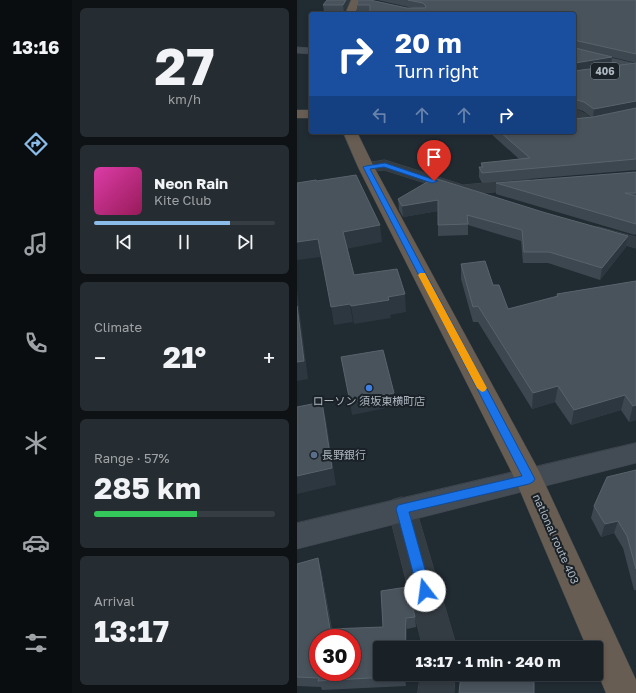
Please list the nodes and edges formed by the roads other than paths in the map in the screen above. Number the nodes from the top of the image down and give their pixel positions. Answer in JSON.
{"nodes":[{"id":1,"x":360,"y":0,"type":"edge"},
{"id":2,"x":350,"y":12,"type":"edge"},
{"id":3,"x":297,"y":50,"type":"edge"},
{"id":4,"x":309,"y":51,"type":"edge"},
{"id":5,"x":576,"y":52,"type":"edge"},
{"id":6,"x":635,"y":67,"type":"edge"},
{"id":7,"x":604,"y":72,"type":"edge"},
{"id":8,"x":297,"y":114,"type":"edge"},
{"id":9,"x":309,"y":114,"type":"edge"},
{"id":10,"x":576,"y":114,"type":"edge"},
{"id":11,"x":587,"y":122,"type":"edge"},
{"id":12,"x":351,"y":134,"type":"edge"},
{"id":13,"x":366,"y":167,"type":"junction"},
{"id":14,"x":540,"y":183,"type":"edge"},
{"id":15,"x":463,"y":190,"type":"junction"},
{"id":16,"x":500,"y":202,"type":"edge"},
{"id":17,"x":586,"y":228,"type":"edge"},
{"id":18,"x":636,"y":243,"type":"edge"},
{"id":19,"x":636,"y":453,"type":"edge"},
{"id":20,"x":529,"y":479,"type":"junction"},
{"id":21,"x":402,"y":509,"type":"junction"},
{"id":22,"x":297,"y":536,"type":"edge"},
{"id":23,"x":438,"y":641,"type":"edge"},
{"id":24,"x":437,"y":681,"type":"edge"},
{"id":25,"x":436,"y":693,"type":"edge"},
{"id":26,"x":625,"y":693,"type":"edge"}],
"edges":[{"from":1,"to":2,"type":"highway"},
{"from":3,"to":4,"type":"main road"},
{"from":5,"to":6,"type":"main road"},
{"from":6,"to":7,"type":"highway","number":"406"},
{"from":8,"to":9,"type":"highway"},
{"from":10,"to":11,"type":"street"},
{"from":12,"to":13,"type":"highway","name":"national route 403"},
{"from":13,"to":15,"type":"street"},
{"from":13,"to":20,"type":"highway","name":"national route 403"},
{"from":14,"to":15,"type":"street"},
{"from":15,"to":16,"type":"street"},
{"from":17,"to":18,"type":"street"},
{"from":19,"to":20,"type":"main road"},
{"from":20,"to":21,"type":"main road"},
{"from":20,"to":26,"type":"highway","name":"national route 403"},
{"from":21,"to":22,"type":"main road"},
{"from":21,"to":23,"type":"street"},
{"from":24,"to":25,"type":"street"}]}
